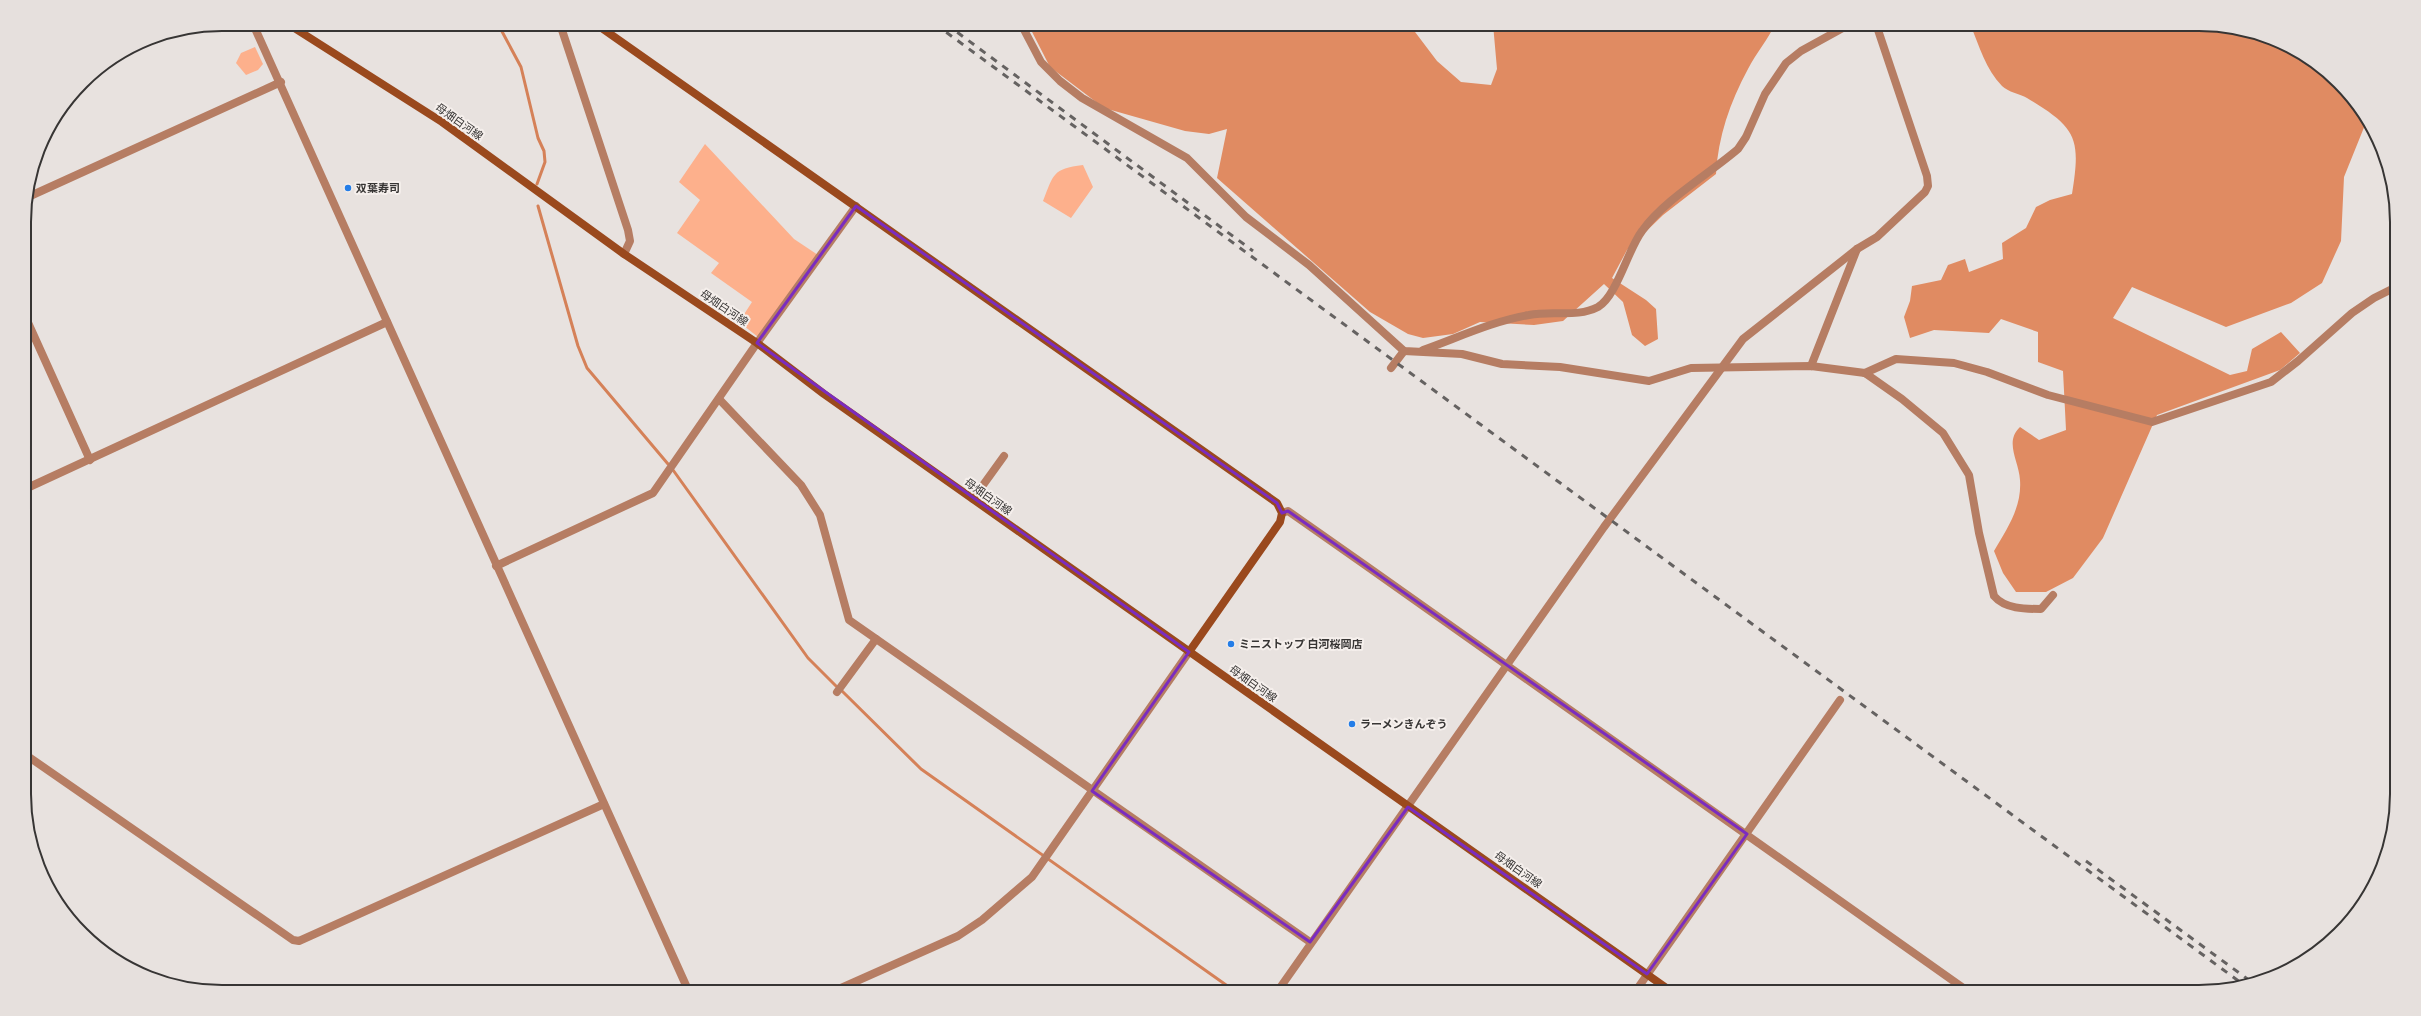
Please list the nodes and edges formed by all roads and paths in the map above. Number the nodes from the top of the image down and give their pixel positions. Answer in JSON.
{"nodes":[{"id":1,"x":256,"y":31,"type":"edge"},
{"id":2,"x":299,"y":31,"type":"edge"},
{"id":3,"x":562,"y":31,"type":"edge"},
{"id":4,"x":606,"y":31,"type":"edge"},
{"id":5,"x":1025,"y":31,"type":"edge"},
{"id":6,"x":1838,"y":31,"type":"edge"},
{"id":7,"x":1878,"y":31,"type":"edge"},
{"id":8,"x":281,"y":82,"type":"junction"},
{"id":9,"x":33,"y":195,"type":"edge"},
{"id":10,"x":856,"y":206,"type":"junction"},
{"id":11,"x":1857,"y":249,"type":"junction"},
{"id":12,"x":624,"y":254,"type":"junction"},
{"id":13,"x":2390,"y":290,"type":"edge"},
{"id":14,"x":387,"y":322,"type":"junction"},
{"id":15,"x":31,"y":329,"type":"edge"},
{"id":16,"x":757,"y":343,"type":"junction"},
{"id":17,"x":1420,"y":350,"type":"junction"},
{"id":18,"x":1404,"y":351,"type":"junction"},
{"id":19,"x":1811,"y":366,"type":"junction"},
{"id":20,"x":1391,"y":368,"type":"dead end"},
{"id":21,"x":1720,"y":368,"type":"junction"},
{"id":22,"x":1865,"y":374,"type":"junction"},
{"id":23,"x":719,"y":399,"type":"junction"},
{"id":24,"x":1004,"y":456,"type":"dead end"},
{"id":25,"x":90,"y":460,"type":"junction"},
{"id":26,"x":31,"y":486,"type":"edge"},
{"id":27,"x":973,"y":499,"type":"junction"},
{"id":28,"x":1282,"y":513,"type":"junction"},
{"id":29,"x":496,"y":566,"type":"junction"},
{"id":30,"x":2053,"y":595,"type":"dead end"},
{"id":31,"x":876,"y":639,"type":"junction"},
{"id":32,"x":1188,"y":652,"type":"junction"},
{"id":33,"x":1508,"y":666,"type":"junction"},
{"id":34,"x":837,"y":692,"type":"dead end"},
{"id":35,"x":1840,"y":700,"type":"dead end"},
{"id":36,"x":31,"y":758,"type":"edge"},
{"id":37,"x":1092,"y":791,"type":"junction"},
{"id":38,"x":604,"y":804,"type":"junction"},
{"id":39,"x":1408,"y":807,"type":"junction"},
{"id":40,"x":1747,"y":834,"type":"junction"},
{"id":41,"x":1310,"y":942,"type":"junction"},
{"id":42,"x":1648,"y":974,"type":"junction"},
{"id":43,"x":686,"y":985,"type":"edge"},
{"id":44,"x":848,"y":985,"type":"edge"},
{"id":45,"x":1282,"y":985,"type":"edge"},
{"id":46,"x":1640,"y":985,"type":"edge"},
{"id":47,"x":1663,"y":985,"type":"edge"},
{"id":48,"x":1959,"y":985,"type":"edge"}],
"edges":[{"from":1,"to":8,"type":"street"},
{"from":2,"to":12,"type":"main road","name":"母畑白河線"},
{"from":3,"to":12,"type":"street"},
{"from":4,"to":10,"type":"main road"},
{"from":5,"to":18,"type":"street"},
{"from":6,"to":17,"type":"street"},
{"from":7,"to":11,"type":"street"},
{"from":8,"to":9,"type":"street"},
{"from":8,"to":14,"type":"street"},
{"from":10,"to":16,"type":"street"},
{"from":10,"to":28,"type":"main road"},
{"from":11,"to":19,"type":"street"},
{"from":11,"to":21,"type":"street"},
{"from":12,"to":16,"type":"main road","name":"母畑白河線"},
{"from":13,"to":22,"type":"street"},
{"from":14,"to":25,"type":"street"},
{"from":14,"to":29,"type":"street"},
{"from":15,"to":25,"type":"street"},
{"from":16,"to":23,"type":"street"},
{"from":16,"to":27,"type":"main road","name":"母畑白河線"},
{"from":17,"to":18,"type":"street"},
{"from":17,"to":21,"type":"street"},
{"from":18,"to":20,"type":"street"},
{"from":19,"to":21,"type":"street"},
{"from":19,"to":22,"type":"street"},
{"from":21,"to":33,"type":"street"},
{"from":22,"to":30,"type":"street"},
{"from":23,"to":29,"type":"street"},
{"from":23,"to":31,"type":"street"},
{"from":24,"to":27,"type":"street"},
{"from":25,"to":26,"type":"street"},
{"from":27,"to":32,"type":"main road","name":"母畑白河線"},
{"from":28,"to":32,"type":"main road"},
{"from":28,"to":33,"type":"street"},
{"from":29,"to":38,"type":"street"},
{"from":31,"to":34,"type":"street"},
{"from":31,"to":37,"type":"street"},
{"from":32,"to":37,"type":"street"},
{"from":32,"to":39,"type":"main road","name":"母畑白河線"},
{"from":33,"to":39,"type":"street"},
{"from":33,"to":40,"type":"street"},
{"from":35,"to":40,"type":"street"},
{"from":36,"to":38,"type":"street"},
{"from":37,"to":41,"type":"street"},
{"from":37,"to":44,"type":"street"},
{"from":38,"to":43,"type":"street"},
{"from":39,"to":41,"type":"street"},
{"from":39,"to":42,"type":"main road","name":"母畑白河線"},
{"from":40,"to":42,"type":"street"},
{"from":40,"to":48,"type":"street"},
{"from":41,"to":45,"type":"street"},
{"from":42,"to":46,"type":"street"},
{"from":42,"to":47,"type":"main road","name":"母畑白河線"}]}
